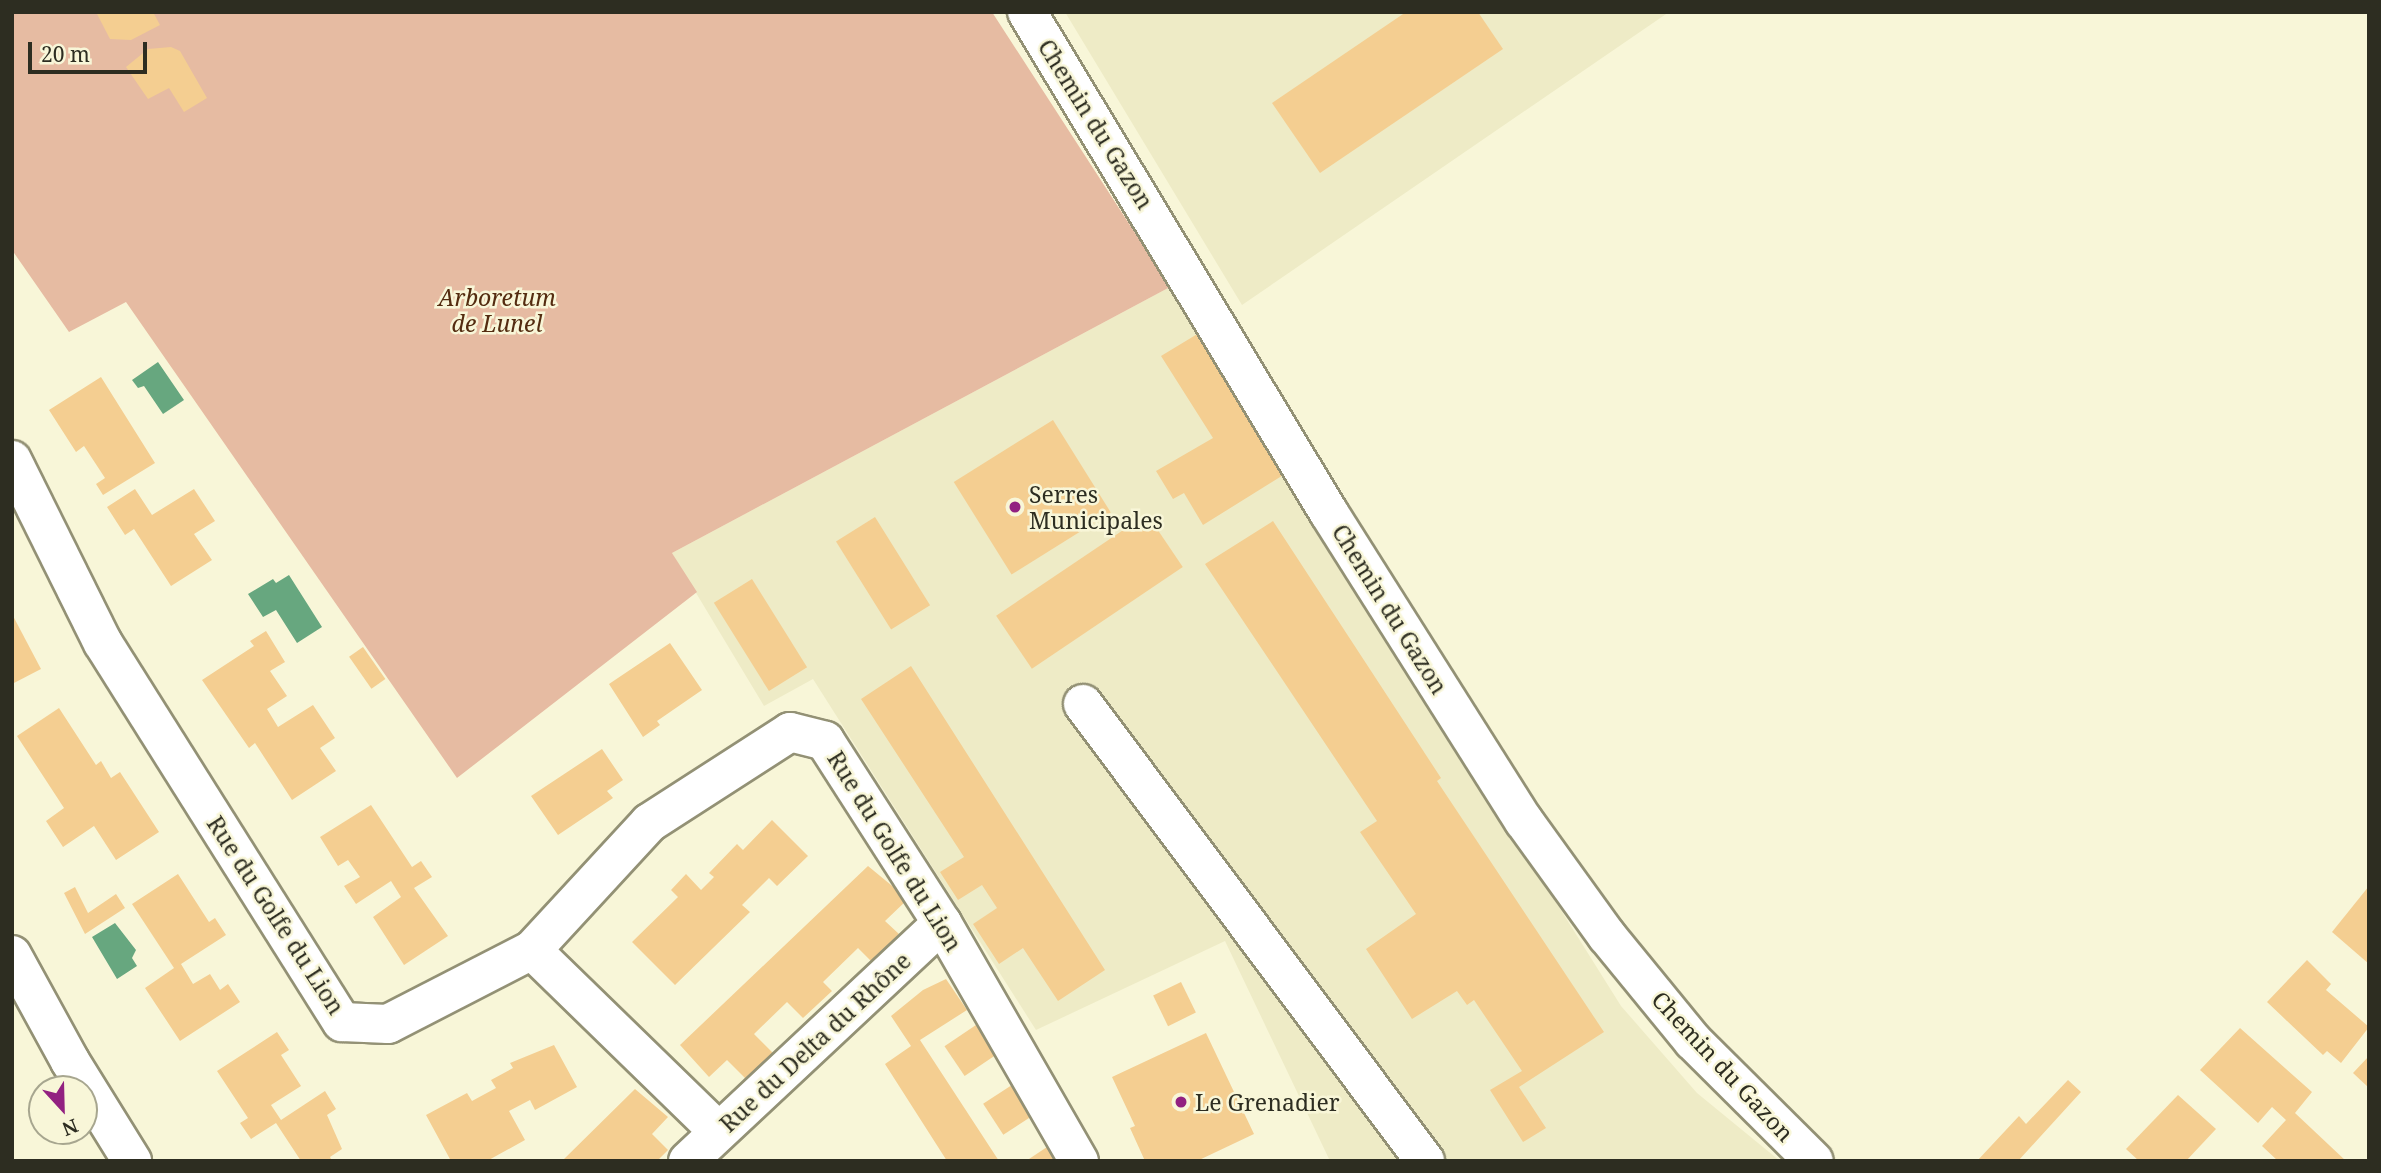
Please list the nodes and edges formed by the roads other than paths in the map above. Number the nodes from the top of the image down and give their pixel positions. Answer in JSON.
{"nodes":[{"id":1,"x":1027,"y":12,"type":"edge"},
{"id":2,"x":12,"y":460,"type":"edge"},
{"id":3,"x":1083,"y":704,"type":"dead end"},
{"id":4,"x":942,"y":923,"type":"junction"},
{"id":5,"x":531,"y":950,"type":"junction"},
{"id":6,"x":12,"y":955,"type":"edge"},
{"id":7,"x":718,"y":1131,"type":"junction"},
{"id":8,"x":132,"y":1161,"type":"edge"},
{"id":9,"x":688,"y":1161,"type":"edge"},
{"id":10,"x":1079,"y":1161,"type":"edge"},
{"id":11,"x":1425,"y":1161,"type":"edge"},
{"id":12,"x":1814,"y":1161,"type":"edge"}],
"edges":[{"from":1,"to":12,"type":"street","name":"Chemin du Gazon"},
{"from":2,"to":5,"type":"street","name":"Rue du Golfe du Lion"},
{"from":3,"to":11,"type":"street"},
{"from":4,"to":5,"type":"street","name":"Rue du Golfe du Lion"},
{"from":4,"to":7,"type":"street","name":"Rue du Delta du Rhône"},
{"from":4,"to":10,"type":"street","name":"Rue du Golfe du Lion"},
{"from":5,"to":7,"type":"street"},
{"from":6,"to":8,"type":"street"},
{"from":7,"to":9,"type":"street","name":"Rue du Delta du Rhône"}]}
